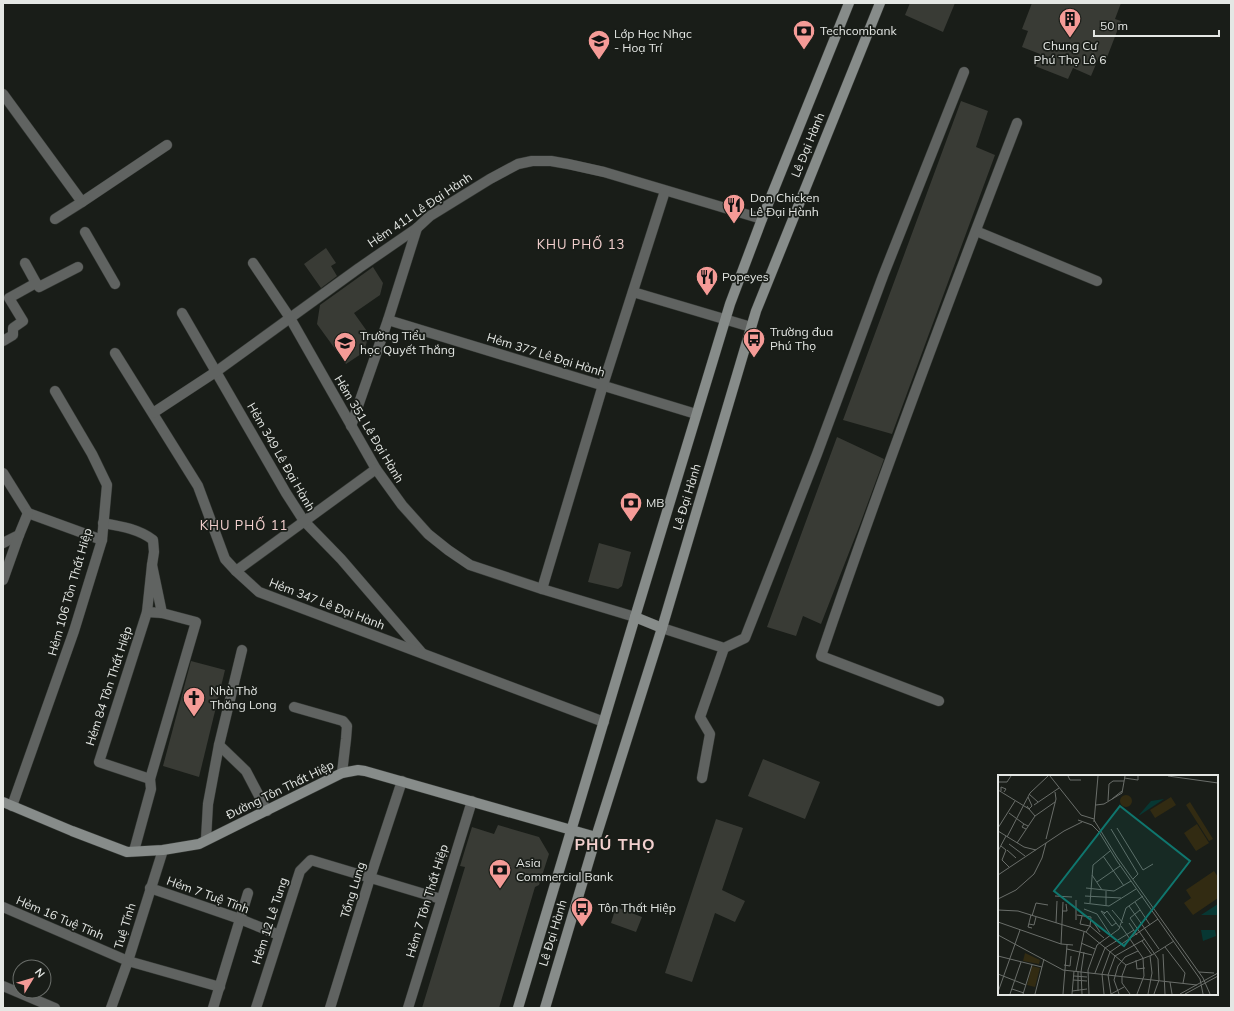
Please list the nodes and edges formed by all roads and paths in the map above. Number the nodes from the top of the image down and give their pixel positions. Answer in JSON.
{"nodes":[{"id":1,"x":849,"y":3,"type":"edge"},
{"id":2,"x":880,"y":3,"type":"edge"},
{"id":3,"x":964,"y":72,"type":"dead end"},
{"id":4,"x":3,"y":94,"type":"edge"},
{"id":5,"x":1018,"y":123,"type":"dead end"},
{"id":6,"x":166,"y":145,"type":"dead end"},
{"id":7,"x":665,"y":190,"type":"junction"},
{"id":8,"x":82,"y":202,"type":"junction"},
{"id":9,"x":55,"y":219,"type":"dead end"},
{"id":10,"x":762,"y":219,"type":"junction"},
{"id":11,"x":417,"y":228,"type":"junction"},
{"id":12,"x":976,"y":231,"type":"junction"},
{"id":13,"x":85,"y":232,"type":"dead end"},
{"id":14,"x":25,"y":263,"type":"dead end"},
{"id":15,"x":252,"y":263,"type":"dead end"},
{"id":16,"x":78,"y":267,"type":"dead end"},
{"id":17,"x":1097,"y":281,"type":"dead end"},
{"id":18,"x":36,"y":283,"type":"junction"},
{"id":19,"x":115,"y":284,"type":"dead end"},
{"id":20,"x":633,"y":292,"type":"junction"},
{"id":21,"x":182,"y":313,"type":"dead end"},
{"id":22,"x":290,"y":318,"type":"junction"},
{"id":23,"x":725,"y":319,"type":"junction"},
{"id":24,"x":388,"y":320,"type":"junction"},
{"id":25,"x":751,"y":327,"type":"junction"},
{"id":26,"x":3,"y":341,"type":"edge"},
{"id":27,"x":114,"y":353,"type":"dead end"},
{"id":28,"x":217,"y":371,"type":"junction"},
{"id":29,"x":603,"y":386,"type":"junction"},
{"id":30,"x":54,"y":391,"type":"dead end"},
{"id":31,"x":153,"y":413,"type":"junction"},
{"id":32,"x":696,"y":414,"type":"junction"},
{"id":33,"x":351,"y":426,"type":"junction"},
{"id":34,"x":376,"y":469,"type":"junction"},
{"id":35,"x":3,"y":473,"type":"edge"},
{"id":36,"x":28,"y":513,"type":"junction"},
{"id":37,"x":304,"y":521,"type":"junction"},
{"id":38,"x":103,"y":523,"type":"junction"},
{"id":39,"x":19,"y":535,"type":"junction"},
{"id":40,"x":102,"y":540,"type":"junction"},
{"id":41,"x":3,"y":543,"type":"edge"},
{"id":42,"x":152,"y":565,"type":"junction"},
{"id":43,"x":236,"y":572,"type":"junction"},
{"id":44,"x":3,"y":580,"type":"edge"},
{"id":45,"x":542,"y":589,"type":"junction"},
{"id":46,"x":146,"y":612,"type":"junction"},
{"id":47,"x":162,"y":613,"type":"junction"},
{"id":48,"x":634,"y":617,"type":"junction"},
{"id":49,"x":662,"y":628,"type":"junction"},
{"id":50,"x":724,"y":648,"type":"junction"},
{"id":51,"x":242,"y":650,"type":"dead end"},
{"id":52,"x":423,"y":654,"type":"junction"},
{"id":53,"x":939,"y":701,"type":"dead end"},
{"id":54,"x":294,"y":707,"type":"dead end"},
{"id":55,"x":604,"y":722,"type":"junction"},
{"id":56,"x":219,"y":745,"type":"junction"},
{"id":57,"x":342,"y":773,"type":"junction"},
{"id":58,"x":702,"y":778,"type":"dead end"},
{"id":59,"x":150,"y":779,"type":"junction"},
{"id":60,"x":402,"y":781,"type":"junction"},
{"id":61,"x":472,"y":801,"type":"junction"},
{"id":62,"x":7,"y":804,"type":"edge"},
{"id":63,"x":267,"y":811,"type":"junction"},
{"id":64,"x":571,"y":829,"type":"junction"},
{"id":65,"x":596,"y":837,"type":"junction"},
{"id":66,"x":206,"y":840,"type":"junction"},
{"id":67,"x":162,"y":850,"type":"junction"},
{"id":68,"x":134,"y":851,"type":"junction"},
{"id":69,"x":370,"y":878,"type":"junction"},
{"id":70,"x":150,"y":888,"type":"junction"},
{"id":71,"x":248,"y":893,"type":"dead end"},
{"id":72,"x":441,"y":899,"type":"junction"},
{"id":73,"x":3,"y":907,"type":"edge"},
{"id":74,"x":240,"y":919,"type":"junction"},
{"id":75,"x":279,"y":935,"type":"junction"},
{"id":76,"x":128,"y":962,"type":"junction"},
{"id":77,"x":3,"y":986,"type":"edge"},
{"id":78,"x":220,"y":987,"type":"junction"},
{"id":79,"x":55,"y":1008,"type":"edge"},
{"id":80,"x":112,"y":1008,"type":"edge"},
{"id":81,"x":213,"y":1008,"type":"edge"},
{"id":82,"x":256,"y":1008,"type":"edge"},
{"id":83,"x":330,"y":1008,"type":"edge"},
{"id":84,"x":408,"y":1008,"type":"edge"},
{"id":85,"x":518,"y":1008,"type":"edge"},
{"id":86,"x":545,"y":1008,"type":"edge"}],
"edges":[{"from":1,"to":10,"type":"main road","name":"Lê Đại Hành"},
{"from":2,"to":25,"type":"main road","name":"Lê Đại Hành"},
{"from":3,"to":50,"type":"street"},
{"from":4,"to":8,"type":"street"},
{"from":5,"to":12,"type":"street"},
{"from":6,"to":8,"type":"street"},
{"from":7,"to":10,"type":"street","name":"Hẻm 411 Lê Đại Hành"},
{"from":7,"to":11,"type":"street","name":"Hẻm 411 Lê Đại Hành"},
{"from":7,"to":20,"type":"street"},
{"from":8,"to":9,"type":"street"},
{"from":10,"to":23,"type":"main road","name":"Lê Đại Hành"},
{"from":11,"to":22,"type":"street","name":"Hẻm 411 Lê Đại Hành"},
{"from":11,"to":24,"type":"street"},
{"from":12,"to":17,"type":"street"},
{"from":12,"to":53,"type":"street"},
{"from":13,"to":19,"type":"street"},
{"from":14,"to":18,"type":"street"},
{"from":15,"to":22,"type":"street","name":"Hẻm 351 Lê Đại Hành"},
{"from":16,"to":18,"type":"street"},
{"from":18,"to":26,"type":"street"},
{"from":20,"to":23,"type":"street"},
{"from":20,"to":29,"type":"street"},
{"from":21,"to":28,"type":"street","name":"Hẻm 349 Lê Đại Hành"},
{"from":22,"to":28,"type":"street","name":"Hẻm 411 Lê Đại Hành"},
{"from":22,"to":33,"type":"street","name":"Hẻm 351 Lê Đại Hành"},
{"from":23,"to":25,"type":"street"},
{"from":23,"to":32,"type":"main road","name":"Lê Đại Hành"},
{"from":24,"to":29,"type":"street","name":"Hẻm 377 Lê Đại Hành"},
{"from":24,"to":33,"type":"street"},
{"from":25,"to":49,"type":"main road","name":"Lê Đại Hành"},
{"from":27,"to":31,"type":"street","name":"Hẻm 347 Lê Đại Hành"},
{"from":28,"to":31,"type":"street","name":"Hẻm 411 Lê Đại Hành"},
{"from":28,"to":37,"type":"street","name":"Hẻm 349 Lê Đại Hành"},
{"from":29,"to":32,"type":"street","name":"Hẻm 377 Lê Đại Hành"},
{"from":29,"to":45,"type":"street"},
{"from":30,"to":38,"type":"street","name":"Hẻm 106 Tôn Thất Hiệp"},
{"from":31,"to":43,"type":"street","name":"Hẻm 347 Lê Đại Hành"},
{"from":32,"to":48,"type":"main road","name":"Lê Đại Hành"},
{"from":33,"to":34,"type":"street","name":"Hẻm 351 Lê Đại Hành"},
{"from":34,"to":37,"type":"street"},
{"from":34,"to":45,"type":"street","name":"Hẻm 351 Lê Đại Hành"},
{"from":35,"to":36,"type":"street"},
{"from":36,"to":39,"type":"street"},
{"from":36,"to":40,"type":"street"},
{"from":37,"to":43,"type":"street"},
{"from":37,"to":52,"type":"street","name":"Hẻm 349 Lê Đại Hành"},
{"from":38,"to":40,"type":"street","name":"Hẻm 106 Tôn Thất Hiệp"},
{"from":38,"to":42,"type":"street"},
{"from":39,"to":41,"type":"street"},
{"from":39,"to":44,"type":"street"},
{"from":40,"to":62,"type":"street","name":"Hẻm 106 Tôn Thất Hiệp"},
{"from":42,"to":46,"type":"street","name":"Hẻm 84 Tôn Thất Hiệp"},
{"from":42,"to":47,"type":"street"},
{"from":43,"to":52,"type":"street","name":"Hẻm 347 Lê Đại Hành"},
{"from":45,"to":48,"type":"street","name":"Hẻm 351 Lê Đại Hành"},
{"from":46,"to":47,"type":"street"},
{"from":46,"to":59,"type":"street","name":"Hẻm 84 Tôn Thất Hiệp"},
{"from":47,"to":59,"type":"street"},
{"from":48,"to":49,"type":"main road"},
{"from":48,"to":55,"type":"main road","name":"Lê Đại Hành"},
{"from":49,"to":50,"type":"street"},
{"from":49,"to":65,"type":"main road","name":"Lê Đại Hành"},
{"from":50,"to":58,"type":"street"},
{"from":51,"to":56,"type":"street"},
{"from":52,"to":55,"type":"street","name":"Hẻm 347 Lê Đại Hành"},
{"from":54,"to":57,"type":"street"},
{"from":55,"to":64,"type":"main road","name":"Lê Đại Hành"},
{"from":56,"to":63,"type":"street"},
{"from":56,"to":66,"type":"street"},
{"from":57,"to":60,"type":"main road","name":"Đường Tôn Thất Hiệp"},
{"from":57,"to":63,"type":"main road","name":"Đường Tôn Thất Hiệp"},
{"from":59,"to":68,"type":"street"},
{"from":60,"to":61,"type":"main road","name":"Đường Tôn Thất Hiệp"},
{"from":60,"to":69,"type":"street","name":"Tổng Lung"},
{"from":61,"to":64,"type":"main road","name":"Đường Tôn Thất Hiệp"},
{"from":61,"to":72,"type":"street","name":"Hẻm 7 Tôn Thất Hiệp"},
{"from":62,"to":68,"type":"main road","name":"Đường Tôn Thất Hiệp"},
{"from":63,"to":66,"type":"main road","name":"Đường Tôn Thất Hiệp"},
{"from":64,"to":65,"type":"main road","name":"Đường Tôn Thất Hiệp"},
{"from":64,"to":85,"type":"main road","name":"Lê Đại Hành"},
{"from":65,"to":86,"type":"main road","name":"Lê Đại Hành"},
{"from":66,"to":67,"type":"main road","name":"Đường Tôn Thất Hiệp"},
{"from":67,"to":68,"type":"main road","name":"Đường Tôn Thất Hiệp"},
{"from":67,"to":70,"type":"street","name":"Tuệ Tĩnh"},
{"from":69,"to":72,"type":"street"},
{"from":69,"to":75,"type":"street","name":"Hẻm 12 Lê Tung"},
{"from":69,"to":83,"type":"street","name":"Tổng Lung"},
{"from":70,"to":74,"type":"street","name":"Hẻm 7 Tuệ Tĩnh"},
{"from":70,"to":76,"type":"street","name":"Tuệ Tĩnh"},
{"from":71,"to":74,"type":"street"},
{"from":72,"to":84,"type":"street","name":"Hẻm 7 Tôn Thất Hiệp"},
{"from":73,"to":76,"type":"street","name":"Hẻm 16 Tuệ Tĩnh"},
{"from":74,"to":75,"type":"street","name":"Hẻm 7 Tuệ Tĩnh"},
{"from":74,"to":78,"type":"street"},
{"from":75,"to":82,"type":"street","name":"Hẻm 12 Lê Tung"},
{"from":76,"to":78,"type":"street","name":"Hẻm 16 Tuệ Tĩnh"},
{"from":76,"to":80,"type":"street","name":"Tuệ Tĩnh"},
{"from":77,"to":79,"type":"street"},
{"from":78,"to":81,"type":"street"}]}
